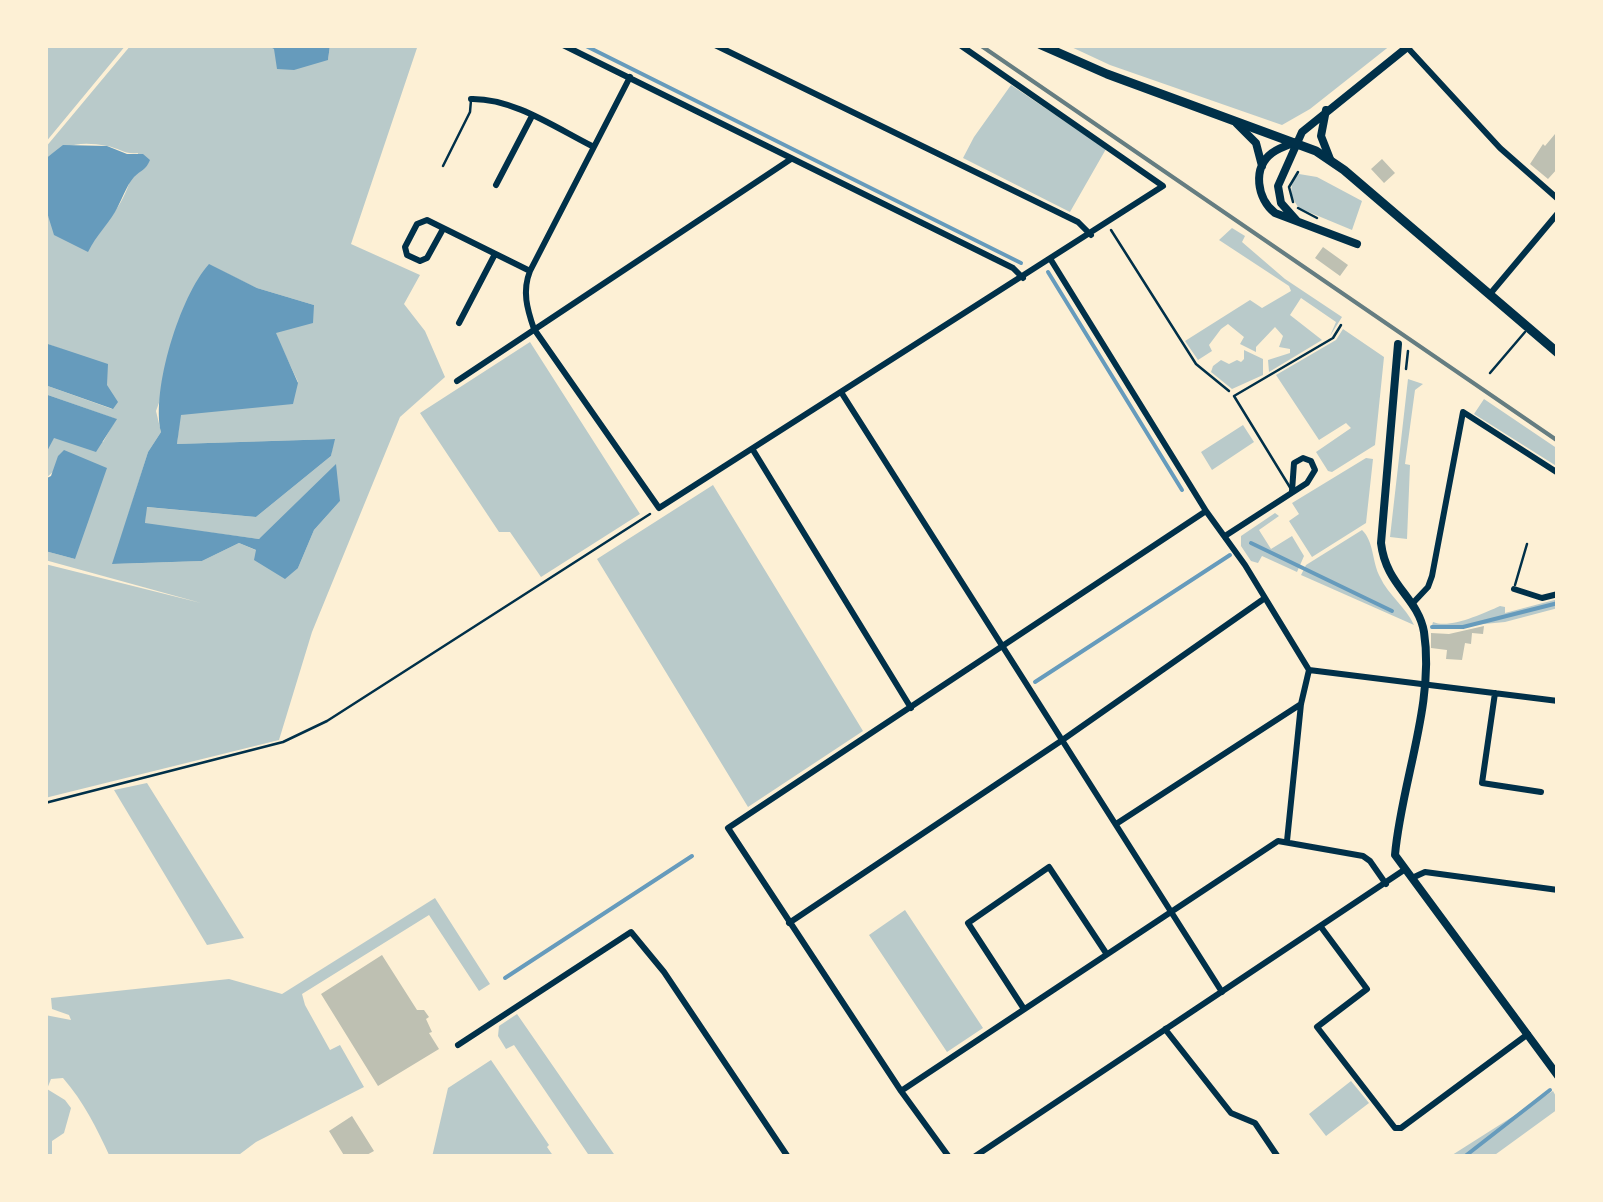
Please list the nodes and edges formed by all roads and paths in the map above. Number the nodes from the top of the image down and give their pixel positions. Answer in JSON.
{"nodes":[{"id":1,"x":563,"y":45,"type":"edge"},
{"id":2,"x":715,"y":45,"type":"edge"},
{"id":3,"x":960,"y":45,"type":"edge"},
{"id":4,"x":1041,"y":45,"type":"edge"},
{"id":5,"x":1404,"y":47,"type":"edge"},
{"id":6,"x":630,"y":77,"type":"junction"},
{"id":7,"x":471,"y":99,"type":"joint"},
{"id":8,"x":1326,"y":110,"type":"junction"},
{"id":9,"x":532,"y":116,"type":"junction"},
{"id":10,"x":1223,"y":116,"type":"junction"},
{"id":11,"x":1296,"y":142,"type":"junction"},
{"id":12,"x":592,"y":146,"type":"junction"},
{"id":13,"x":791,"y":159,"type":"junction"},
{"id":14,"x":1330,"y":159,"type":"junction"},
{"id":15,"x":443,"y":166,"type":"dead end"},
{"id":16,"x":1262,"y":166,"type":"junction"},
{"id":17,"x":1298,"y":172,"type":"dead end"},
{"id":18,"x":496,"y":185,"type":"dead end"},
{"id":19,"x":1558,"y":199,"type":"edge"},
{"id":20,"x":1558,"y":213,"type":"edge"},
{"id":21,"x":1298,"y":220,"type":"junction"},
{"id":22,"x":1324,"y":220,"type":"dead end"},
{"id":23,"x":1107,"y":224,"type":"junction"},
{"id":24,"x":443,"y":229,"type":"junction"},
{"id":25,"x":1090,"y":235,"type":"junction"},
{"id":26,"x":1357,"y":244,"type":"dead end"},
{"id":27,"x":494,"y":254,"type":"junction"},
{"id":28,"x":1052,"y":260,"type":"junction"},
{"id":29,"x":530,"y":270,"type":"junction"},
{"id":30,"x":1022,"y":278,"type":"junction"},
{"id":31,"x":1489,"y":295,"type":"junction"},
{"id":32,"x":459,"y":324,"type":"dead end"},
{"id":33,"x":1341,"y":325,"type":"dead end"},
{"id":34,"x":1529,"y":327,"type":"junction"},
{"id":35,"x":534,"y":329,"type":"junction"},
{"id":36,"x":1398,"y":344,"type":"dead end"},
{"id":37,"x":1558,"y":352,"type":"edge"},
{"id":38,"x":1490,"y":373,"type":"dead end"},
{"id":39,"x":457,"y":381,"type":"dead end"},
{"id":40,"x":840,"y":392,"type":"junction"},
{"id":41,"x":1234,"y":396,"type":"junction"},
{"id":42,"x":753,"y":450,"type":"junction"},
{"id":43,"x":1558,"y":473,"type":"edge"},
{"id":44,"x":1292,"y":491,"type":"junction"},
{"id":45,"x":659,"y":508,"type":"junction"},
{"id":46,"x":1206,"y":510,"type":"junction"},
{"id":47,"x":1226,"y":536,"type":"junction"},
{"id":48,"x":1527,"y":544,"type":"dead end"},
{"id":49,"x":1514,"y":589,"type":"joint"},
{"id":50,"x":1558,"y":594,"type":"edge"},
{"id":51,"x":1265,"y":598,"type":"junction"},
{"id":52,"x":1412,"y":604,"type":"junction"},
{"id":53,"x":1002,"y":646,"type":"junction"},
{"id":54,"x":1309,"y":670,"type":"junction"},
{"id":55,"x":1424,"y":684,"type":"junction"},
{"id":56,"x":1495,"y":693,"type":"junction"},
{"id":57,"x":1558,"y":701,"type":"edge"},
{"id":58,"x":1302,"y":704,"type":"junction"},
{"id":59,"x":911,"y":708,"type":"junction"},
{"id":60,"x":1061,"y":740,"type":"junction"},
{"id":61,"x":1541,"y":792,"type":"dead end"},
{"id":62,"x":45,"y":804,"type":"edge"},
{"id":63,"x":1116,"y":824,"type":"junction"},
{"id":64,"x":1288,"y":841,"type":"junction"},
{"id":65,"x":1404,"y":870,"type":"junction"},
{"id":66,"x":1411,"y":879,"type":"junction"},
{"id":67,"x":1386,"y":884,"type":"junction"},
{"id":68,"x":1558,"y":890,"type":"edge"},
{"id":69,"x":1170,"y":911,"type":"junction"},
{"id":70,"x":789,"y":922,"type":"junction"},
{"id":71,"x":1321,"y":927,"type":"junction"},
{"id":72,"x":1106,"y":953,"type":"junction"},
{"id":73,"x":1222,"y":992,"type":"junction"},
{"id":74,"x":1024,"y":1009,"type":"junction"},
{"id":75,"x":1165,"y":1029,"type":"junction"},
{"id":76,"x":1528,"y":1034,"type":"junction"},
{"id":77,"x":458,"y":1045,"type":"dead end"},
{"id":78,"x":1558,"y":1076,"type":"edge"},
{"id":79,"x":901,"y":1091,"type":"junction"},
{"id":80,"x":786,"y":1154,"type":"edge"},
{"id":81,"x":774,"y":1157,"type":"edge"},
{"id":82,"x":949,"y":1157,"type":"edge"},
{"id":83,"x":974,"y":1157,"type":"edge"},
{"id":84,"x":1278,"y":1157,"type":"edge"}],
"edges":[{"from":1,"to":6,"type":"street"},
{"from":2,"to":25,"type":"street"},
{"from":3,"to":23,"type":"street"},
{"from":4,"to":10,"type":"main road"},
{"from":5,"to":8,"type":"street"},
{"from":5,"to":19,"type":"street"},
{"from":6,"to":12,"type":"street"},
{"from":6,"to":13,"type":"street"},
{"from":7,"to":9,"type":"street"},
{"from":7,"to":15,"type":"lane"},
{"from":8,"to":11,"type":"street"},
{"from":8,"to":14,"type":"street"},
{"from":9,"to":12,"type":"street"},
{"from":9,"to":18,"type":"street"},
{"from":10,"to":11,"type":"main road"},
{"from":10,"to":16,"type":"street"},
{"from":11,"to":14,"type":"main road"},
{"from":11,"to":16,"type":"street"},
{"from":11,"to":21,"type":"street"},
{"from":12,"to":29,"type":"street"},
{"from":13,"to":30,"type":"street"},
{"from":13,"to":35,"type":"street"},
{"from":14,"to":31,"type":"main road"},
{"from":16,"to":21,"type":"street"},
{"from":17,"to":22,"type":"path"},
{"from":20,"to":31,"type":"street"},
{"from":21,"to":26,"type":"street"},
{"from":23,"to":25,"type":"street"},
{"from":23,"to":41,"type":"path"},
{"from":24,"to":24,"type":"street"},
{"from":24,"to":27,"type":"street"},
{"from":25,"to":28,"type":"street"},
{"from":27,"to":29,"type":"street"},
{"from":27,"to":32,"type":"street"},
{"from":28,"to":30,"type":"street"},
{"from":28,"to":46,"type":"street"},
{"from":29,"to":35,"type":"street"},
{"from":30,"to":40,"type":"street"},
{"from":31,"to":34,"type":"main road"},
{"from":33,"to":41,"type":"lane"},
{"from":34,"to":37,"type":"main road"},
{"from":34,"to":38,"type":"lane"},
{"from":35,"to":39,"type":"street"},
{"from":35,"to":45,"type":"street"},
{"from":36,"to":52,"type":"street"},
{"from":40,"to":42,"type":"street"},
{"from":40,"to":53,"type":"street"},
{"from":41,"to":44,"type":"lane"},
{"from":42,"to":45,"type":"street"},
{"from":42,"to":59,"type":"street"},
{"from":43,"to":52,"type":"street"},
{"from":44,"to":44,"type":"street"},
{"from":44,"to":47,"type":"street"},
{"from":45,"to":62,"type":"path"},
{"from":46,"to":47,"type":"street"},
{"from":46,"to":53,"type":"street"},
{"from":47,"to":51,"type":"street"},
{"from":48,"to":49,"type":"lane"},
{"from":49,"to":50,"type":"street"},
{"from":51,"to":54,"type":"street"},
{"from":51,"to":60,"type":"street"},
{"from":52,"to":55,"type":"street"},
{"from":53,"to":59,"type":"street"},
{"from":53,"to":60,"type":"street"},
{"from":54,"to":55,"type":"street"},
{"from":54,"to":58,"type":"street"},
{"from":55,"to":56,"type":"street"},
{"from":55,"to":65,"type":"street"},
{"from":56,"to":57,"type":"street"},
{"from":56,"to":61,"type":"street"},
{"from":58,"to":63,"type":"street"},
{"from":58,"to":64,"type":"street"},
{"from":59,"to":70,"type":"street"},
{"from":60,"to":63,"type":"street"},
{"from":60,"to":70,"type":"street"},
{"from":63,"to":69,"type":"street"},
{"from":64,"to":67,"type":"street"},
{"from":64,"to":69,"type":"street"},
{"from":65,"to":66,"type":"street"},
{"from":65,"to":67,"type":"street"},
{"from":66,"to":68,"type":"street"},
{"from":66,"to":76,"type":"street"},
{"from":67,"to":71,"type":"street"},
{"from":69,"to":72,"type":"street"},
{"from":69,"to":73,"type":"street"},
{"from":70,"to":79,"type":"street"},
{"from":71,"to":73,"type":"street"},
{"from":71,"to":76,"type":"street"},
{"from":72,"to":74,"type":"street"},
{"from":72,"to":74,"type":"street"},
{"from":73,"to":75,"type":"street"},
{"from":74,"to":79,"type":"street"},
{"from":75,"to":83,"type":"street"},
{"from":75,"to":84,"type":"street"},
{"from":76,"to":78,"type":"street"},
{"from":77,"to":80,"type":"street"},
{"from":79,"to":82,"type":"street"},
{"from":80,"to":81,"type":"street"}]}
